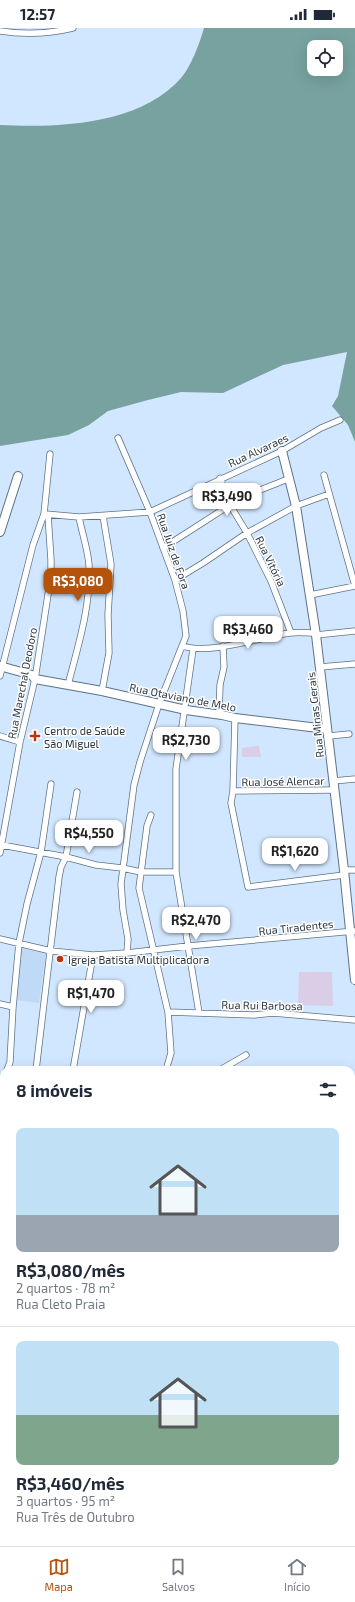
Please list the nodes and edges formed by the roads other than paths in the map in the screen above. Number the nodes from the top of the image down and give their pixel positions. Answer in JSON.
{"nodes":[{"id":1,"x":73,"y":28,"type":"edge"},
{"id":2,"x":0,"y":31,"type":"edge"},
{"id":3,"x":340,"y":420,"type":"dead end"},
{"id":4,"x":118,"y":438,"type":"dead end"},
{"id":5,"x":282,"y":451,"type":"junction"},
{"id":6,"x":50,"y":454,"type":"dead end"},
{"id":7,"x":324,"y":475,"type":"dead end"},
{"id":8,"x":18,"y":476,"type":"dead end"},
{"id":9,"x":220,"y":478,"type":"junction"},
{"id":10,"x":288,"y":479,"type":"junction"},
{"id":11,"x":329,"y":494,"type":"junction"},
{"id":12,"x":230,"y":505,"type":"junction"},
{"id":13,"x":296,"y":506,"type":"junction"},
{"id":14,"x":150,"y":512,"type":"junction"},
{"id":15,"x":46,"y":515,"type":"junction"},
{"id":16,"x":103,"y":516,"type":"junction"},
{"id":17,"x":79,"y":517,"type":"junction"},
{"id":18,"x":0,"y":532,"type":"edge"},
{"id":19,"x":246,"y":533,"type":"junction"},
{"id":20,"x":163,"y":548,"type":"junction"},
{"id":21,"x":175,"y":580,"type":"junction"},
{"id":22,"x":355,"y":586,"type":"edge"},
{"id":23,"x":310,"y":595,"type":"junction"},
{"id":24,"x":355,"y":631,"type":"edge"},
{"id":25,"x":291,"y":633,"type":"junction"},
{"id":26,"x":316,"y":634,"type":"junction"},
{"id":27,"x":183,"y":646,"type":"junction"},
{"id":28,"x":223,"y":646,"type":"junction"},
{"id":29,"x":193,"y":649,"type":"junction"},
{"id":30,"x":355,"y":664,"type":"edge"},
{"id":31,"x":1,"y":666,"type":"edge"},
{"id":32,"x":320,"y":667,"type":"junction"},
{"id":33,"x":0,"y":676,"type":"edge"},
{"id":34,"x":35,"y":679,"type":"junction"},
{"id":35,"x":68,"y":686,"type":"junction"},
{"id":36,"x":102,"y":691,"type":"junction"},
{"id":37,"x":160,"y":704,"type":"junction"},
{"id":38,"x":186,"y":710,"type":"junction"},
{"id":39,"x":219,"y":714,"type":"junction"},
{"id":40,"x":235,"y":718,"type":"junction"},
{"id":41,"x":328,"y":733,"type":"junction"},
{"id":42,"x":349,"y":734,"type":"dead end"},
{"id":43,"x":0,"y":736,"type":"edge"},
{"id":44,"x":20,"y":742,"type":"junction"},
{"id":45,"x":355,"y":779,"type":"edge"},
{"id":46,"x":51,"y":784,"type":"dead end"},
{"id":47,"x":333,"y":785,"type":"junction"},
{"id":48,"x":233,"y":791,"type":"junction"},
{"id":49,"x":77,"y":792,"type":"dead end"},
{"id":50,"x":151,"y":815,"type":"dead end"},
{"id":51,"x":2,"y":845,"type":"junction"},
{"id":52,"x":40,"y":852,"type":"junction"},
{"id":53,"x":0,"y":853,"type":"edge"},
{"id":54,"x":66,"y":857,"type":"junction"},
{"id":55,"x":122,"y":868,"type":"junction"},
{"id":56,"x":355,"y":870,"type":"edge"},
{"id":57,"x":141,"y":872,"type":"junction"},
{"id":58,"x":176,"y":872,"type":"junction"},
{"id":59,"x":344,"y":873,"type":"junction"},
{"id":60,"x":353,"y":931,"type":"edge"},
{"id":61,"x":0,"y":939,"type":"edge"},
{"id":62,"x":19,"y":943,"type":"junction"},
{"id":63,"x":188,"y":946,"type":"junction"},
{"id":64,"x":154,"y":950,"type":"junction"},
{"id":65,"x":51,"y":951,"type":"junction"},
{"id":66,"x":127,"y":953,"type":"junction"},
{"id":67,"x":93,"y":955,"type":"junction"},
{"id":68,"x":355,"y":980,"type":"edge"},
{"id":69,"x":0,"y":1004,"type":"edge"},
{"id":70,"x":13,"y":1007,"type":"junction"},
{"id":71,"x":168,"y":1012,"type":"junction"},
{"id":72,"x":199,"y":1013,"type":"junction"},
{"id":73,"x":355,"y":1020,"type":"edge"},
{"id":74,"x":246,"y":1055,"type":"dead end"},
{"id":75,"x":8,"y":1066,"type":"edge"},
{"id":76,"x":37,"y":1066,"type":"edge"},
{"id":77,"x":74,"y":1066,"type":"edge"},
{"id":78,"x":167,"y":1066,"type":"edge"},
{"id":79,"x":227,"y":1066,"type":"edge"}],
"edges":[{"from":1,"to":2,"type":"street"},
{"from":3,"to":5,"type":"street","name":"Rua Alvaraes"},
{"from":4,"to":14,"type":"street","name":"Rua Juiz de Fora"},
{"from":5,"to":9,"type":"street","name":"Rua Alvaraes"},
{"from":5,"to":10,"type":"street","name":"Rua Minas Gerais"},
{"from":6,"to":15,"type":"street"},
{"from":7,"to":11,"type":"street"},
{"from":8,"to":18,"type":"street"},
{"from":9,"to":12,"type":"street","name":"Rua Vitória"},
{"from":9,"to":14,"type":"street","name":"Rua Alvaraes"},
{"from":10,"to":12,"type":"street"},
{"from":10,"to":13,"type":"street","name":"Rua Minas Gerais"},
{"from":11,"to":13,"type":"street"},
{"from":11,"to":22,"type":"street"},
{"from":12,"to":19,"type":"street","name":"Rua Vitória"},
{"from":12,"to":20,"type":"street"},
{"from":13,"to":19,"type":"street"},
{"from":13,"to":23,"type":"street","name":"Rua Minas Gerais"},
{"from":14,"to":16,"type":"street","name":"Rua Alvaraes"},
{"from":14,"to":20,"type":"street","name":"Rua Juiz de Fora"},
{"from":15,"to":17,"type":"street","name":"Rua Alvaraes"},
{"from":15,"to":31,"type":"street"},
{"from":15,"to":34,"type":"street","name":"Rua Marechal Deodoro"},
{"from":16,"to":17,"type":"street","name":"Rua Alvaraes"},
{"from":16,"to":36,"type":"street"},
{"from":17,"to":35,"type":"street"},
{"from":19,"to":21,"type":"street"},
{"from":19,"to":25,"type":"street","name":"Rua Vitória"},
{"from":20,"to":21,"type":"street","name":"Rua Juiz de Fora"},
{"from":21,"to":27,"type":"street","name":"Rua Juiz de Fora"},
{"from":22,"to":23,"type":"street"},
{"from":23,"to":26,"type":"street","name":"Rua Minas Gerais"},
{"from":24,"to":26,"type":"street"},
{"from":25,"to":26,"type":"street"},
{"from":25,"to":28,"type":"street"},
{"from":26,"to":32,"type":"street","name":"Rua Minas Gerais"},
{"from":27,"to":29,"type":"street"},
{"from":27,"to":37,"type":"street","name":"Rua Juiz de Fora"},
{"from":28,"to":29,"type":"street"},
{"from":28,"to":39,"type":"street"},
{"from":29,"to":38,"type":"street"},
{"from":30,"to":32,"type":"street"},
{"from":31,"to":33,"type":"street"},
{"from":31,"to":34,"type":"street","name":"Rua Otaviano de Melo"},
{"from":32,"to":41,"type":"street","name":"Rua Minas Gerais"},
{"from":34,"to":35,"type":"street","name":"Rua Otaviano de Melo"},
{"from":34,"to":44,"type":"street","name":"Rua Marechal Deodoro"},
{"from":35,"to":36,"type":"street","name":"Rua Otaviano de Melo"},
{"from":36,"to":37,"type":"street","name":"Rua Otaviano de Melo"},
{"from":37,"to":38,"type":"street","name":"Rua Otaviano de Melo"},
{"from":37,"to":55,"type":"street","name":"Rua Juiz de Fora"},
{"from":38,"to":39,"type":"street","name":"Rua Otaviano de Melo"},
{"from":38,"to":58,"type":"street"},
{"from":39,"to":40,"type":"street","name":"Rua Otaviano de Melo"},
{"from":40,"to":41,"type":"street","name":"Rua Otaviano de Melo"},
{"from":40,"to":48,"type":"street"},
{"from":41,"to":42,"type":"street"},
{"from":41,"to":47,"type":"street","name":"Rua Minas Gerais"},
{"from":43,"to":44,"type":"street"},
{"from":44,"to":51,"type":"street","name":"Rua Marechal Deodoro"},
{"from":45,"to":47,"type":"street","name":"Rua José Alencar"},
{"from":46,"to":52,"type":"street"},
{"from":47,"to":48,"type":"street","name":"Rua José Alencar"},
{"from":47,"to":59,"type":"street","name":"Rua Minas Gerais"},
{"from":48,"to":59,"type":"street"},
{"from":49,"to":54,"type":"street"},
{"from":50,"to":57,"type":"street"},
{"from":51,"to":52,"type":"street"},
{"from":51,"to":53,"type":"street","name":"Rua Marechal Deodoro"},
{"from":52,"to":54,"type":"street"},
{"from":52,"to":62,"type":"street"},
{"from":54,"to":55,"type":"street"},
{"from":54,"to":65,"type":"street"},
{"from":55,"to":57,"type":"street"},
{"from":55,"to":66,"type":"street","name":"Rua Juiz de Fora"},
{"from":56,"to":59,"type":"street"},
{"from":57,"to":58,"type":"street"},
{"from":57,"to":64,"type":"street"},
{"from":58,"to":63,"type":"street"},
{"from":59,"to":60,"type":"street","name":"Rua Minas Gerais"},
{"from":60,"to":63,"type":"street","name":"Rua Tiradentes"},
{"from":60,"to":68,"type":"street","name":"Rua Minas Gerais"},
{"from":61,"to":62,"type":"street","name":"Rua Tiradentes"},
{"from":62,"to":65,"type":"street","name":"Rua Tiradentes"},
{"from":62,"to":70,"type":"street"},
{"from":63,"to":64,"type":"street","name":"Rua Tiradentes"},
{"from":63,"to":72,"type":"street"},
{"from":64,"to":66,"type":"street","name":"Rua Tiradentes"},
{"from":64,"to":71,"type":"street"},
{"from":65,"to":67,"type":"street","name":"Rua Tiradentes"},
{"from":65,"to":76,"type":"street"},
{"from":66,"to":67,"type":"street","name":"Rua Tiradentes"},
{"from":67,"to":77,"type":"street"},
{"from":69,"to":70,"type":"street"},
{"from":70,"to":75,"type":"street"},
{"from":71,"to":72,"type":"street","name":"Rua Rui Barbosa"},
{"from":71,"to":78,"type":"street"},
{"from":72,"to":73,"type":"street","name":"Rua Rui Barbosa"},
{"from":74,"to":79,"type":"street"}]}
